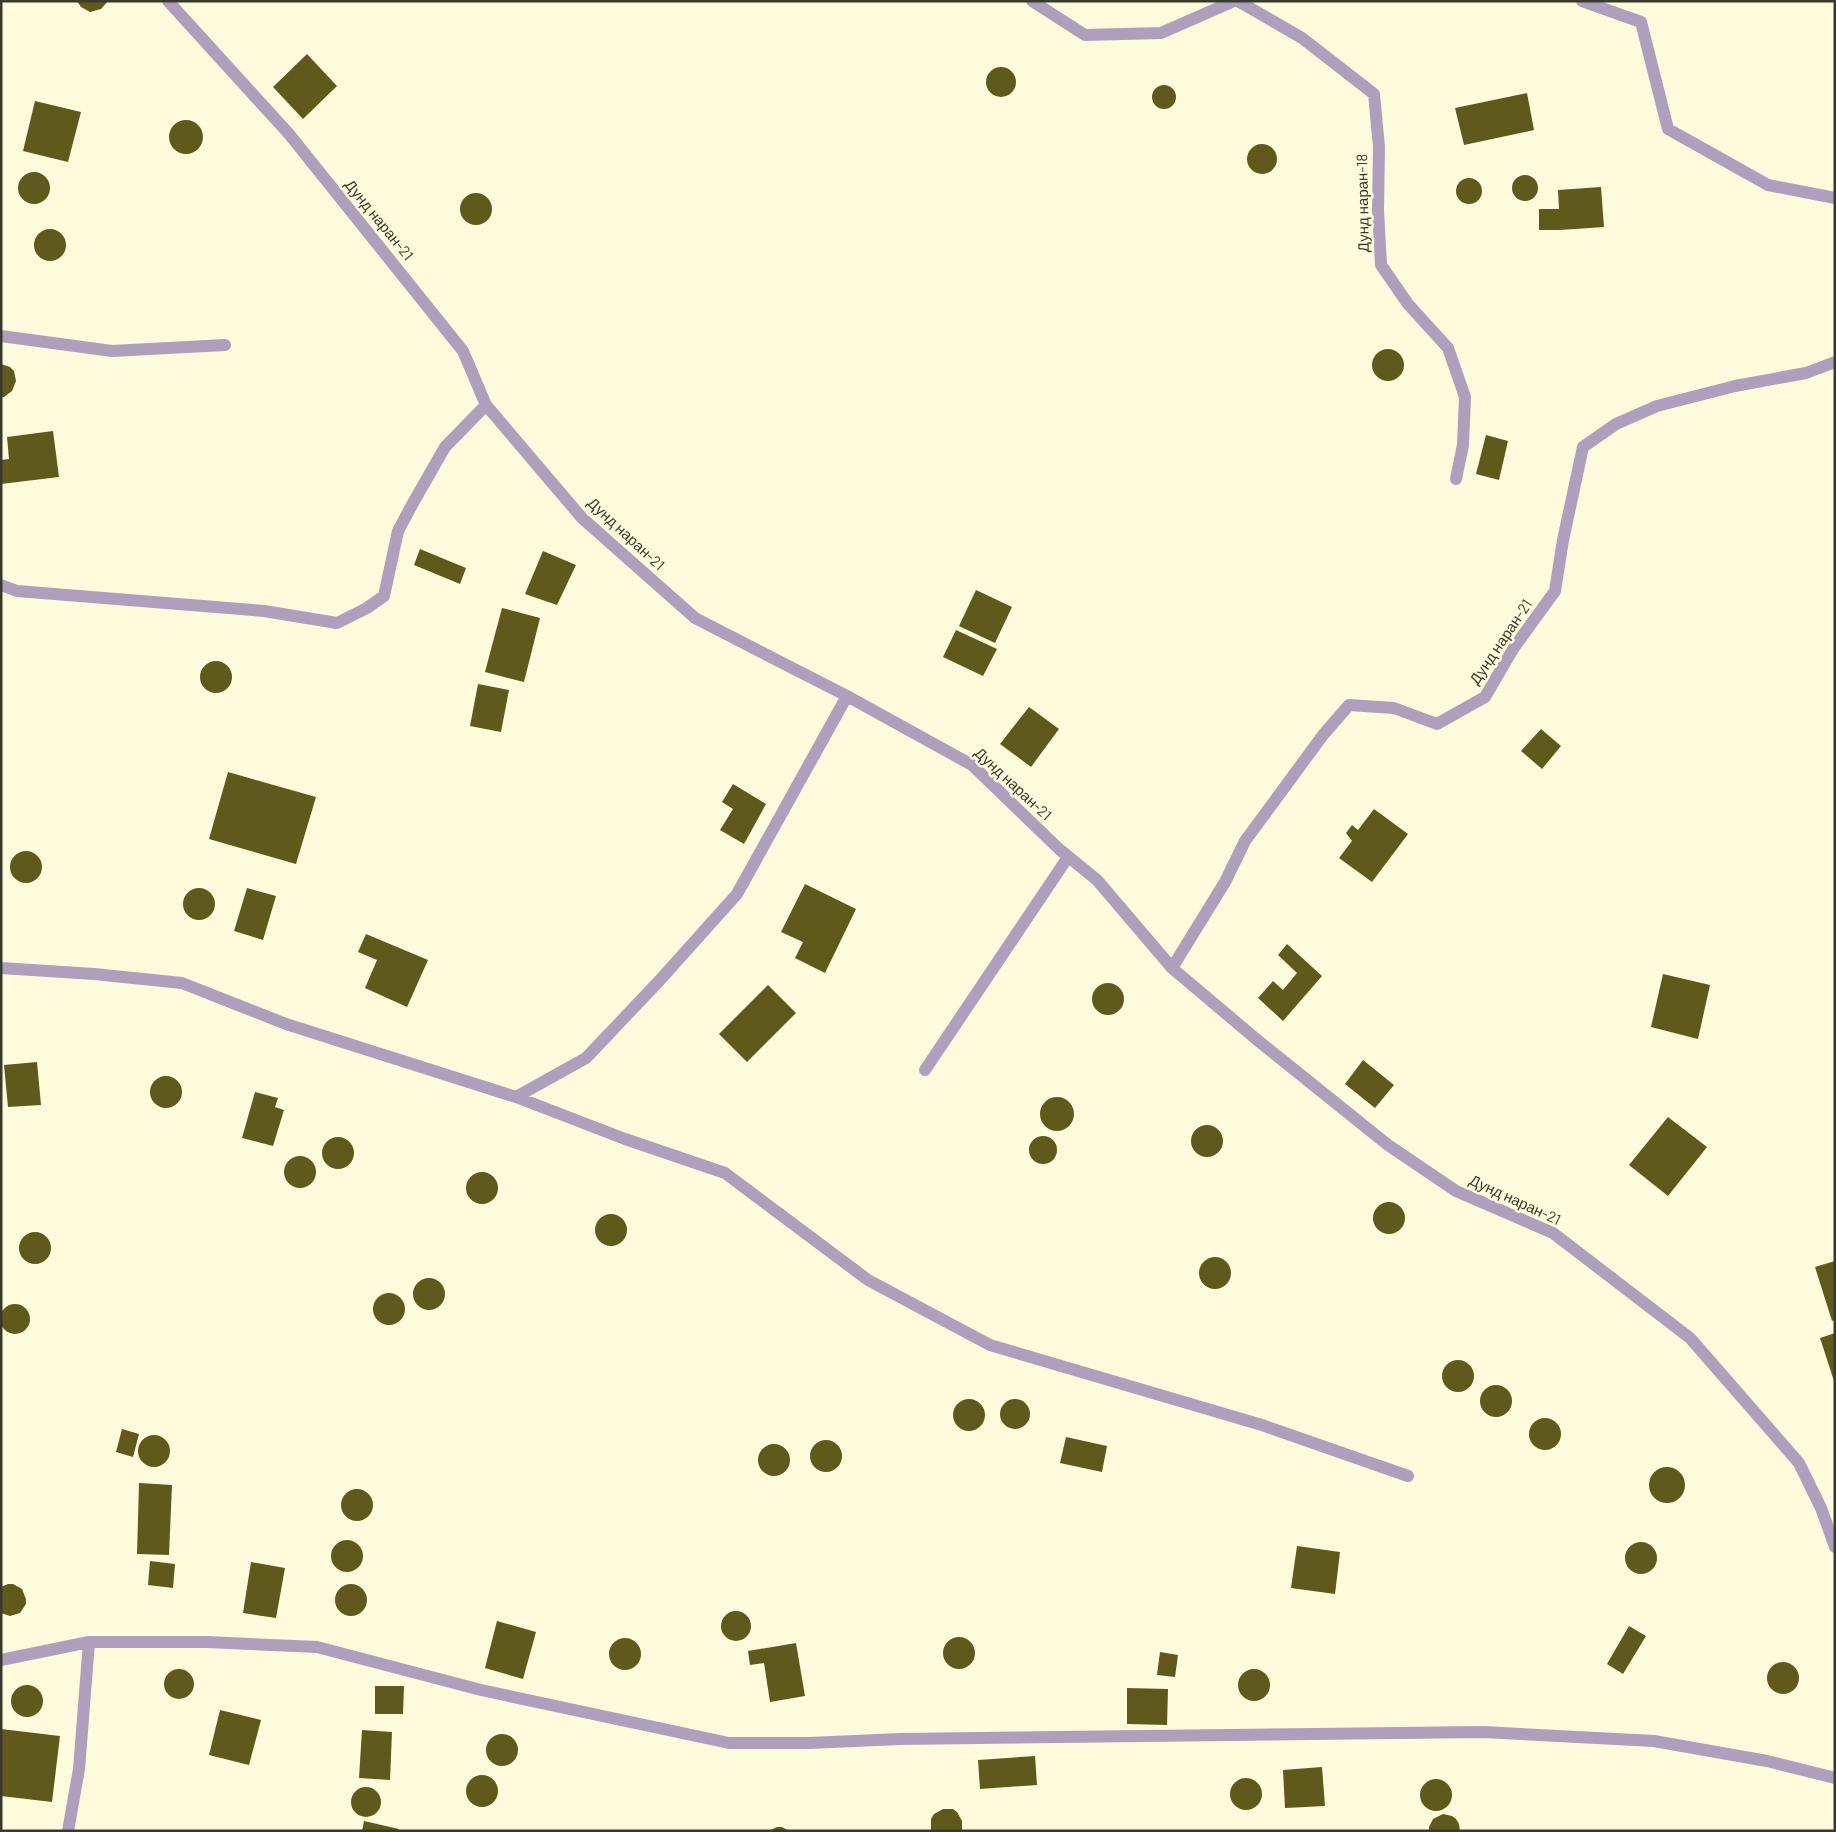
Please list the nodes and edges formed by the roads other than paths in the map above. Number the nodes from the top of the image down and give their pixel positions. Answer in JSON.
{"nodes":[{"id":1,"x":168,"y":1,"type":"edge"},
{"id":2,"x":1032,"y":1,"type":"edge"},
{"id":3,"x":1234,"y":1,"type":"edge"},
{"id":4,"x":1238,"y":1,"type":"edge"},
{"id":5,"x":1582,"y":1,"type":"edge"},
{"id":6,"x":1835,"y":198,"type":"edge"},
{"id":7,"x":1,"y":336,"type":"edge"},
{"id":8,"x":225,"y":344,"type":"dead end"},
{"id":9,"x":1835,"y":362,"type":"edge"},
{"id":10,"x":486,"y":405,"type":"junction"},
{"id":11,"x":1456,"y":479,"type":"dead end"},
{"id":12,"x":1,"y":585,"type":"edge"},
{"id":13,"x":847,"y":696,"type":"junction"},
{"id":14,"x":1068,"y":857,"type":"junction"},
{"id":15,"x":1,"y":968,"type":"edge"},
{"id":16,"x":1172,"y":968,"type":"junction"},
{"id":17,"x":925,"y":1070,"type":"dead end"},
{"id":18,"x":516,"y":1097,"type":"junction"},
{"id":19,"x":1408,"y":1476,"type":"dead end"},
{"id":20,"x":1835,"y":1548,"type":"edge"},
{"id":21,"x":89,"y":1642,"type":"junction"},
{"id":22,"x":1,"y":1660,"type":"edge"},
{"id":23,"x":1835,"y":1778,"type":"edge"},
{"id":24,"x":68,"y":1831,"type":"edge"}],
"edges":[{"from":1,"to":10,"type":"street","name":"Дунд наран-21"},
{"from":2,"to":3,"type":"street"},
{"from":4,"to":11,"type":"street","name":"Дунд наран-18"},
{"from":5,"to":6,"type":"street"},
{"from":7,"to":8,"type":"street"},
{"from":9,"to":16,"type":"street","name":"Дунд наран-21"},
{"from":10,"to":12,"type":"street"},
{"from":10,"to":13,"type":"street","name":"Дунд наран-21"},
{"from":13,"to":14,"type":"street","name":"Дунд наран-21"},
{"from":13,"to":18,"type":"street"},
{"from":14,"to":16,"type":"street","name":"Дунд наран-21"},
{"from":14,"to":17,"type":"street"},
{"from":15,"to":18,"type":"street"},
{"from":16,"to":20,"type":"street","name":"Дунд наран-21"},
{"from":18,"to":19,"type":"street"},
{"from":21,"to":22,"type":"street"},
{"from":21,"to":23,"type":"street"},
{"from":21,"to":24,"type":"street"}]}
